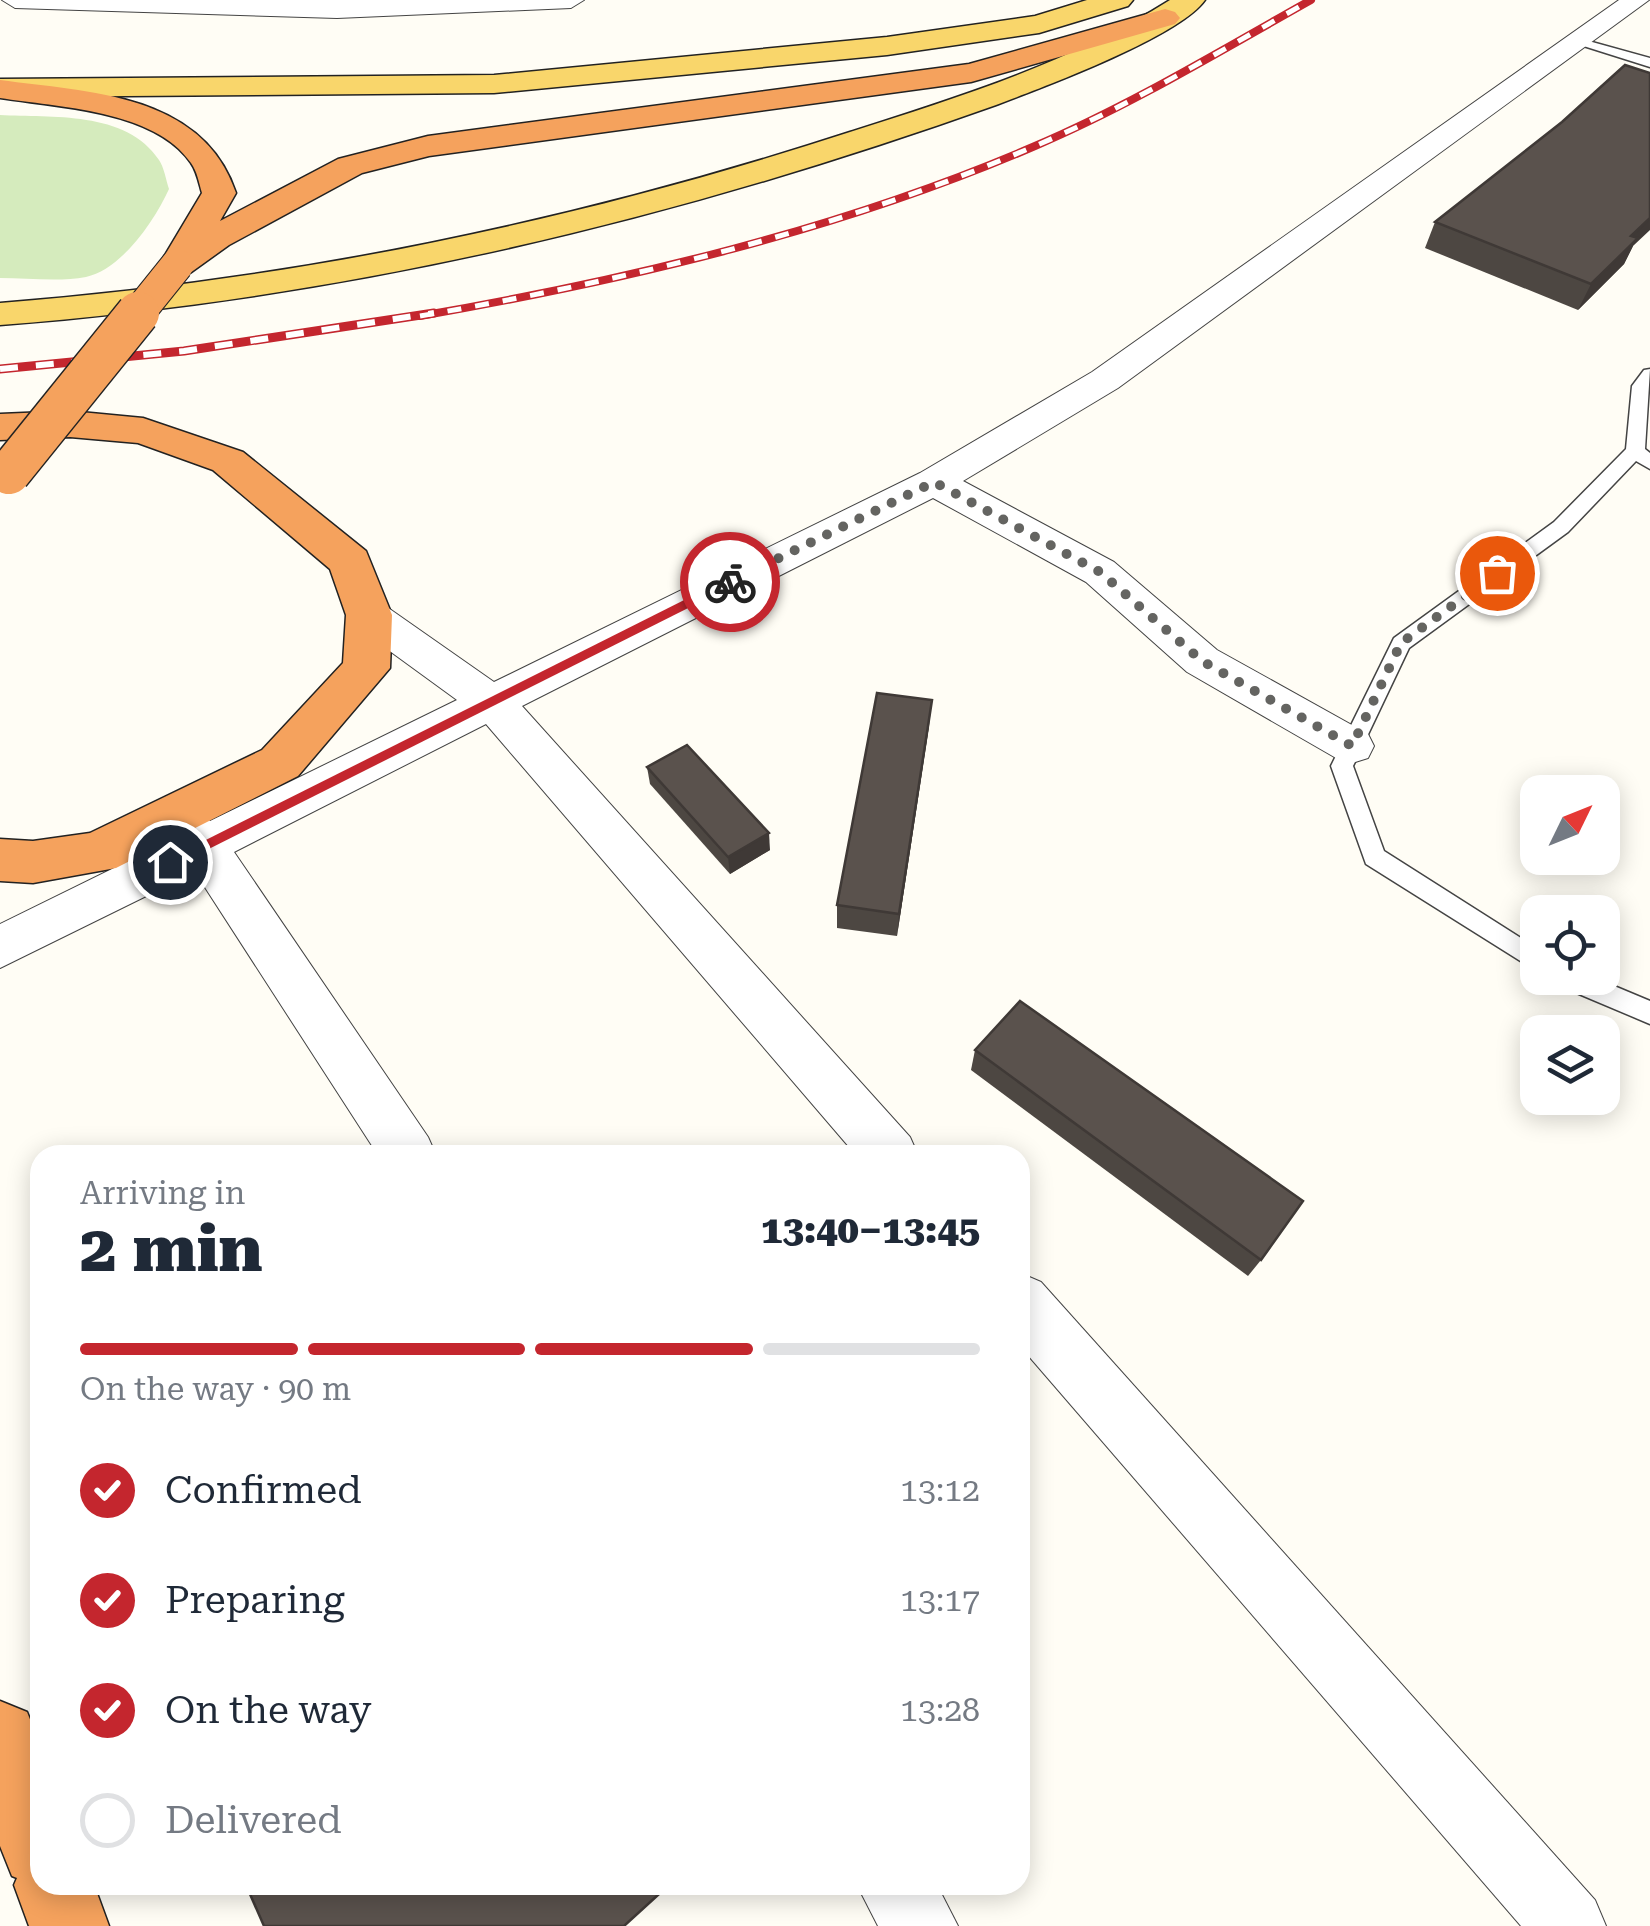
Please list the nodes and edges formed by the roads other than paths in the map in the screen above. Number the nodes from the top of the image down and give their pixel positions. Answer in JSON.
{"nodes":[{"id":1,"x":15,"y":0,"type":"edge"},
{"id":2,"x":571,"y":0,"type":"edge"},
{"id":3,"x":1118,"y":0,"type":"edge"},
{"id":4,"x":1636,"y":0,"type":"edge"},
{"id":5,"x":1177,"y":9,"type":"edge"},
{"id":6,"x":1579,"y":40,"type":"junction"},
{"id":7,"x":1650,"y":63,"type":"edge"},
{"id":8,"x":0,"y":88,"type":"edge"},
{"id":9,"x":177,"y":265,"type":"junction"},
{"id":10,"x":0,"y":314,"type":"edge"},
{"id":11,"x":1650,"y":374,"type":"edge"},
{"id":12,"x":0,"y":427,"type":"edge"},
{"id":13,"x":1643,"y":457,"type":"edge"},
{"id":14,"x":4,"y":478,"type":"edge"},
{"id":15,"x":934,"y":482,"type":"junction"},
{"id":16,"x":369,"y":615,"type":"junction"},
{"id":17,"x":493,"y":702,"type":"junction"},
{"id":18,"x":1352,"y":746,"type":"junction"},
{"id":19,"x":191,"y":830,"type":"junction"},
{"id":20,"x":0,"y":860,"type":"edge"},
{"id":21,"x":0,"y":948,"type":"edge"},
{"id":22,"x":1520,"y":951,"type":"edge"},
{"id":23,"x":1608,"y":995,"type":"edge"},
{"id":24,"x":1650,"y":1013,"type":"edge"},
{"id":25,"x":402,"y":1145,"type":"edge"},
{"id":26,"x":882,"y":1145,"type":"edge"},
{"id":27,"x":1030,"y":1313,"type":"edge"},
{"id":28,"x":0,"y":1739,"type":"edge"},
{"id":29,"x":30,"y":1821,"type":"edge"},
{"id":30,"x":58,"y":1895,"type":"edge"},
{"id":31,"x":900,"y":1895,"type":"edge"},
{"id":32,"x":69,"y":1926,"type":"edge"},
{"id":33,"x":920,"y":1926,"type":"edge"},
{"id":34,"x":1569,"y":1926,"type":"edge"}],
"edges":[{"from":1,"to":2,"type":"street"},
{"from":3,"to":8,"type":"main road"},
{"from":4,"to":6,"type":"street"},
{"from":5,"to":9,"type":"highway"},
{"from":5,"to":10,"type":"main road"},
{"from":6,"to":7,"type":"lane"},
{"from":6,"to":15,"type":"street"},
{"from":8,"to":9,"type":"highway"},
{"from":9,"to":14,"type":"highway","bridge":true},
{"from":11,"to":13,"type":"lane"},
{"from":12,"to":16,"type":"highway"},
{"from":13,"to":18,"type":"lane"},
{"from":15,"to":17,"type":"street"},
{"from":15,"to":18,"type":"street"},
{"from":16,"to":17,"type":"street"},
{"from":16,"to":19,"type":"highway"},
{"from":17,"to":19,"type":"street"},
{"from":17,"to":26,"type":"street"},
{"from":18,"to":22,"type":"lane"},
{"from":19,"to":20,"type":"highway"},
{"from":19,"to":21,"type":"street"},
{"from":19,"to":25,"type":"street"},
{"from":23,"to":24,"type":"lane"},
{"from":27,"to":34,"type":"street"},
{"from":28,"to":29,"type":"highway"},
{"from":30,"to":32,"type":"highway"},
{"from":31,"to":33,"type":"street"}]}
